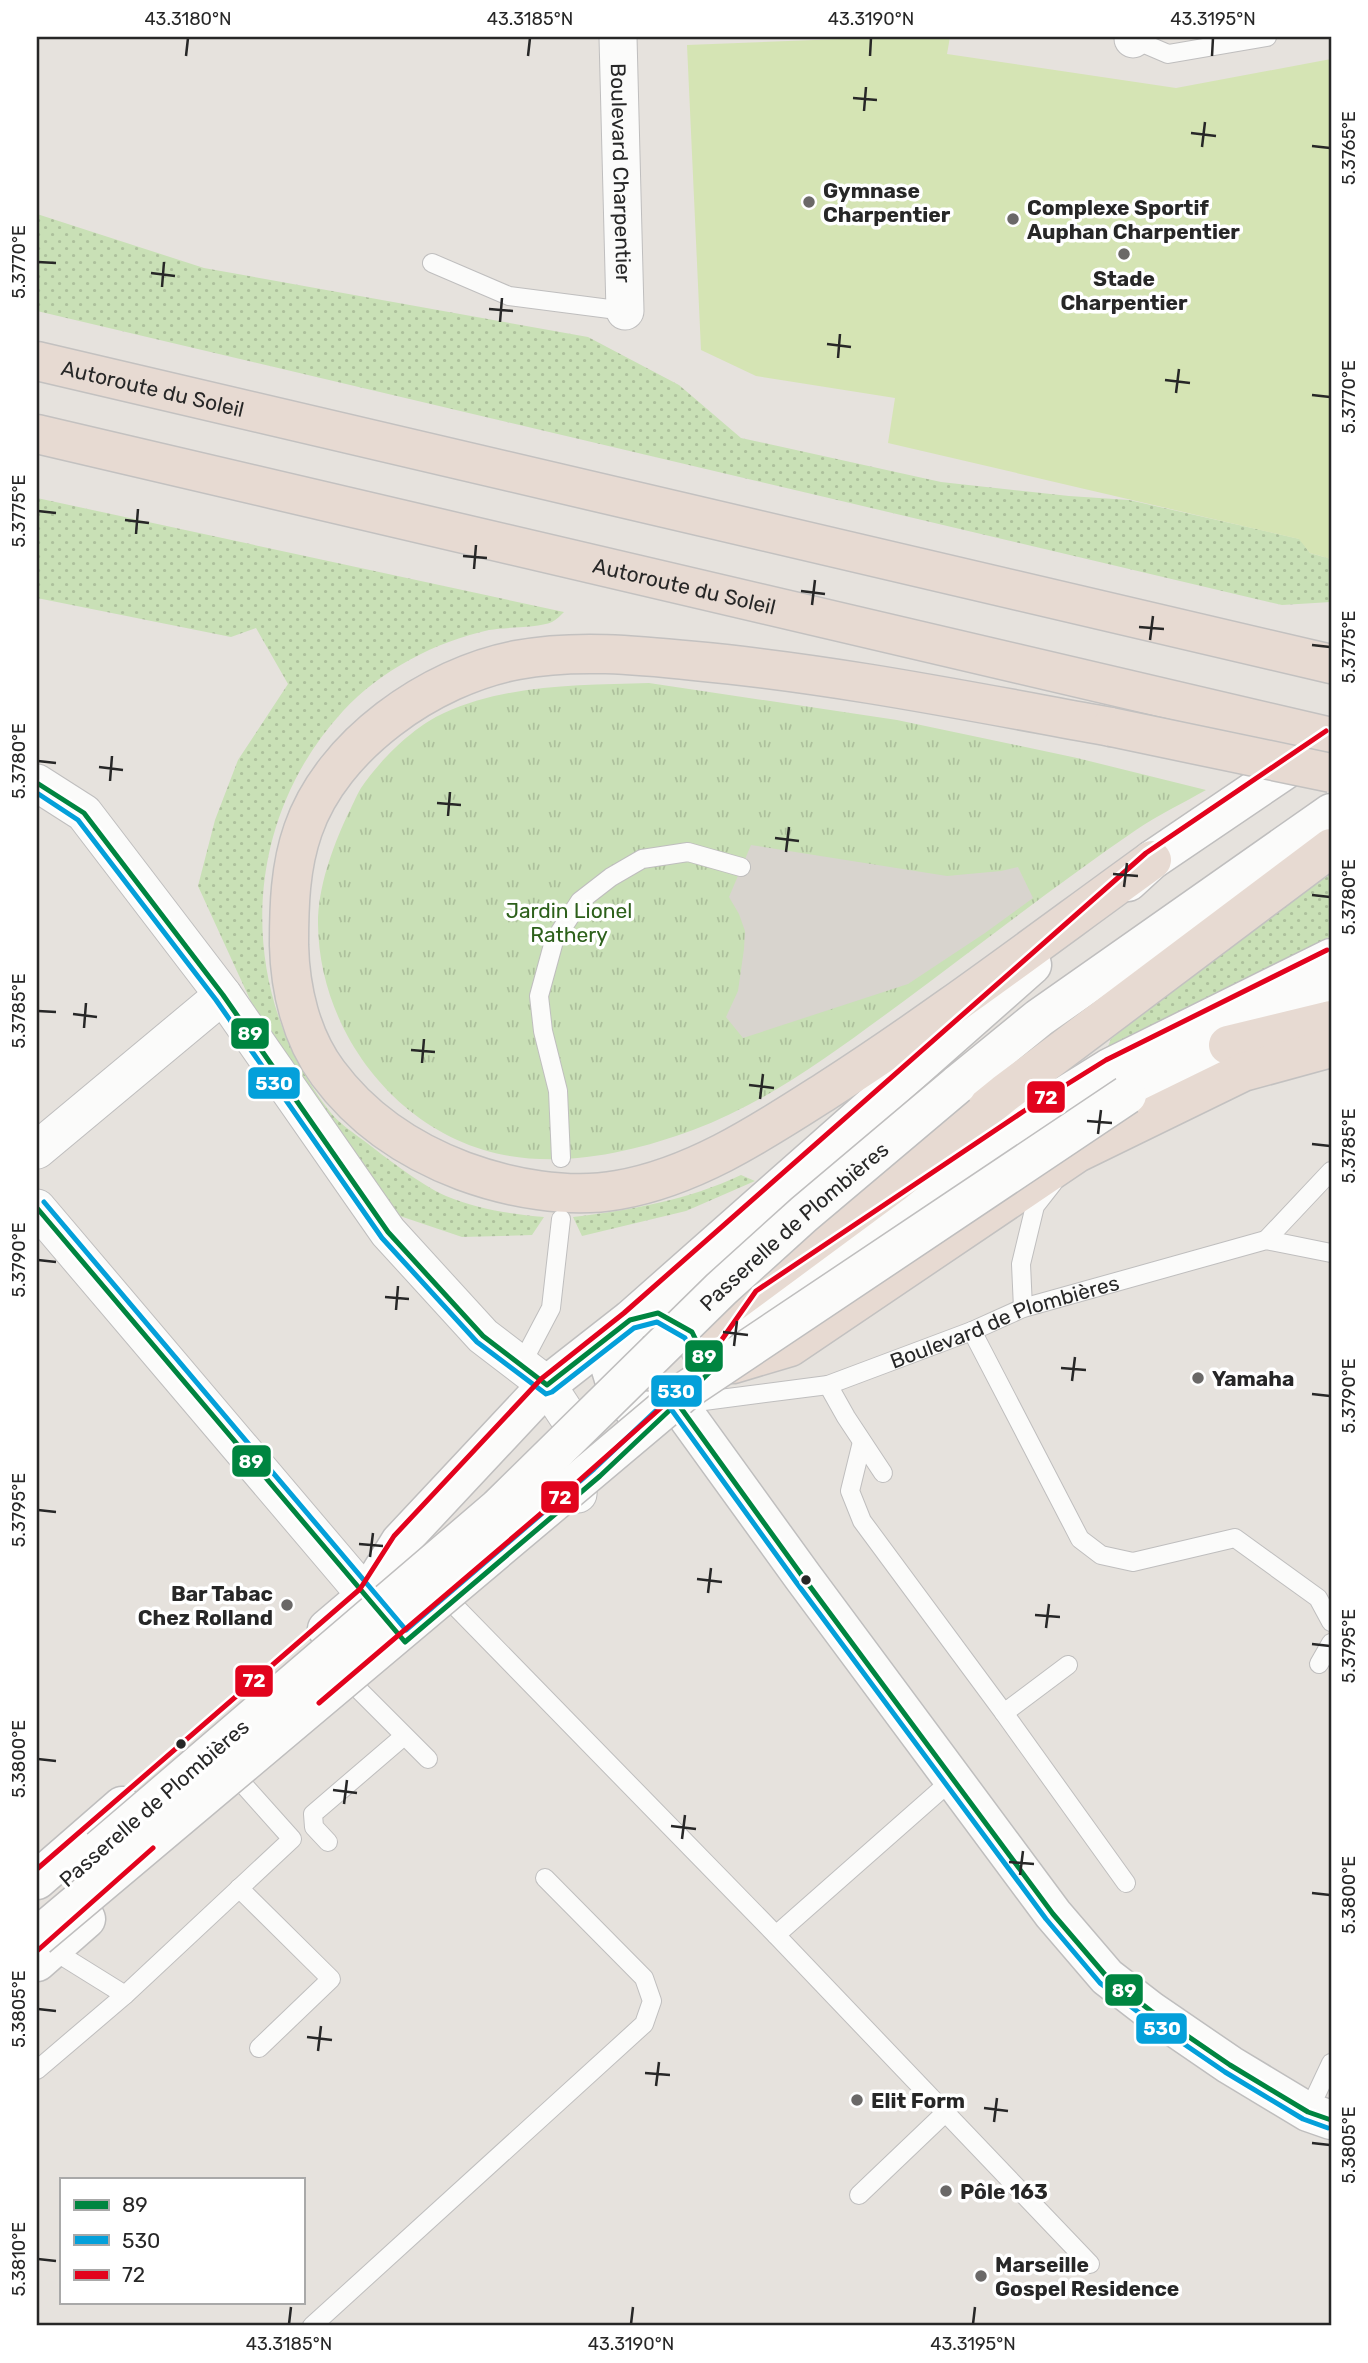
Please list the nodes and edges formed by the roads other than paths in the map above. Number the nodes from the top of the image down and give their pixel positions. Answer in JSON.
{"nodes":[{"id":1,"x":618,"y":37,"type":"edge"},
{"id":2,"x":1267,"y":37,"type":"edge"},
{"id":3,"x":1133,"y":38,"type":"edge"},
{"id":4,"x":432,"y":263,"type":"dead end"},
{"id":5,"x":625,"y":311,"type":"joint"},
{"id":6,"x":37,"y":361,"type":"edge"},
{"id":7,"x":37,"y":434,"type":"edge"},
{"id":8,"x":1331,"y":664,"type":"edge"},
{"id":9,"x":1331,"y":738,"type":"edge"},
{"id":10,"x":1331,"y":773,"type":"edge"},
{"id":11,"x":37,"y":783,"type":"edge"},
{"id":12,"x":1331,"y":813,"type":"edge"},
{"id":13,"x":1331,"y":848,"type":"edge"},
{"id":14,"x":1152,"y":860,"type":"junction"},
{"id":15,"x":741,"y":867,"type":"dead end"},
{"id":16,"x":1331,"y":958,"type":"edge"},
{"id":17,"x":1331,"y":991,"type":"edge"},
{"id":18,"x":223,"y":995,"type":"junction"},
{"id":19,"x":1331,"y":1020,"type":"edge"},
{"id":20,"x":1228,"y":1045,"type":"junction"},
{"id":21,"x":1331,"y":1048,"type":"edge"},
{"id":22,"x":37,"y":1150,"type":"edge"},
{"id":23,"x":1077,"y":1153,"type":"junction"},
{"id":24,"x":561,"y":1158,"type":"dead end"},
{"id":25,"x":1331,"y":1171,"type":"edge"},
{"id":26,"x":37,"y":1208,"type":"edge"},
{"id":27,"x":561,"y":1219,"type":"dead end"},
{"id":28,"x":1266,"y":1240,"type":"junction"},
{"id":29,"x":1330,"y":1253,"type":"edge"},
{"id":30,"x":1023,"y":1308,"type":"junction"},
{"id":31,"x":630,"y":1320,"type":"junction"},
{"id":32,"x":972,"y":1331,"type":"junction"},
{"id":33,"x":692,"y":1332,"type":"junction"},
{"id":34,"x":711,"y":1371,"type":"junction"},
{"id":35,"x":534,"y":1375,"type":"junction"},
{"id":36,"x":828,"y":1385,"type":"junction"},
{"id":37,"x":617,"y":1390,"type":"junction"},
{"id":38,"x":678,"y":1404,"type":"junction"},
{"id":39,"x":574,"y":1426,"type":"junction"},
{"id":40,"x":862,"y":1442,"type":"junction"},
{"id":41,"x":883,"y":1473,"type":"dead end"},
{"id":42,"x":578,"y":1494,"type":"junction"},
{"id":43,"x":367,"y":1595,"type":"junction"},
{"id":44,"x":451,"y":1602,"type":"junction"},
{"id":45,"x":1331,"y":1622,"type":"edge"},
{"id":46,"x":405,"y":1642,"type":"junction"},
{"id":47,"x":1331,"y":1643,"type":"edge"},
{"id":48,"x":1319,"y":1664,"type":"dead end"},
{"id":49,"x":1068,"y":1665,"type":"dead end"},
{"id":50,"x":354,"y":1685,"type":"junction"},
{"id":51,"x":1004,"y":1713,"type":"junction"},
{"id":52,"x":404,"y":1736,"type":"junction"},
{"id":53,"x":428,"y":1759,"type":"dead end"},
{"id":54,"x":953,"y":1779,"type":"junction"},
{"id":55,"x":242,"y":1783,"type":"junction"},
{"id":56,"x":328,"y":1842,"type":"dead end"},
{"id":57,"x":545,"y":1878,"type":"dead end"},
{"id":58,"x":37,"y":1880,"type":"edge"},
{"id":59,"x":1126,"y":1883,"type":"dead end"},
{"id":60,"x":239,"y":1888,"type":"junction"},
{"id":61,"x":37,"y":1903,"type":"edge"},
{"id":62,"x":776,"y":1935,"type":"junction"},
{"id":63,"x":42,"y":1949,"type":"edge"},
{"id":64,"x":125,"y":1995,"type":"junction"},
{"id":65,"x":259,"y":2048,"type":"dead end"},
{"id":66,"x":1331,"y":2063,"type":"edge"},
{"id":67,"x":37,"y":2070,"type":"edge"},
{"id":68,"x":945,"y":2113,"type":"junction"},
{"id":69,"x":1320,"y":2116,"type":"edge"},
{"id":70,"x":859,"y":2195,"type":"dead end"},
{"id":71,"x":1090,"y":2264,"type":"dead end"},
{"id":72,"x":312,"y":2326,"type":"edge"}],
"edges":[{"from":1,"to":5,"type":"street","name":"Boulevard Charpentier"},
{"from":2,"to":3,"type":"lane"},
{"from":4,"to":5,"type":"lane"},
{"from":6,"to":8,"type":"highway","name":"Autoroute du Soleil"},
{"from":7,"to":9,"type":"highway","name":"Autoroute du Soleil"},
{"from":9,"to":14,"type":"street"},
{"from":10,"to":14,"type":"highway","bridge":true},
{"from":11,"to":18,"type":"street"},
{"from":12,"to":61,"type":"street","name":"Passerelle de Plombières","bridge":true},
{"from":13,"to":33,"type":"highway"},
{"from":14,"to":31,"type":"street"},
{"from":15,"to":24,"type":"lane"},
{"from":16,"to":34,"type":"street"},
{"from":17,"to":20,"type":"street","name":"Passerelle de Plombières"},
{"from":18,"to":22,"type":"street"},
{"from":18,"to":35,"type":"street"},
{"from":19,"to":20,"type":"highway"},
{"from":20,"to":63,"type":"street","name":"Passerelle de Plombières","bridge":true},
{"from":21,"to":23,"type":"highway"},
{"from":23,"to":30,"type":"lane"},
{"from":23,"to":34,"type":"highway"},
{"from":25,"to":28,"type":"lane"},
{"from":26,"to":43,"type":"street"},
{"from":27,"to":35,"type":"lane"},
{"from":28,"to":29,"type":"lane","name":"Boulevard de Plombières"},
{"from":28,"to":30,"type":"lane","name":"Boulevard de Plombières"},
{"from":30,"to":32,"type":"lane","name":"Boulevard de Plombières"},
{"from":31,"to":33,"type":"street"},
{"from":31,"to":35,"type":"street"},
{"from":31,"to":37,"type":"street"},
{"from":32,"to":36,"type":"lane","name":"Boulevard de Plombières"},
{"from":32,"to":45,"type":"lane"},
{"from":33,"to":34,"type":"street"},
{"from":33,"to":37,"type":"highway"},
{"from":34,"to":38,"type":"street"},
{"from":35,"to":39,"type":"street"},
{"from":35,"to":43,"type":"street"},
{"from":36,"to":38,"type":"lane","name":"Boulevard de Plombières"},
{"from":36,"to":40,"type":"lane"},
{"from":37,"to":38,"type":"street"},
{"from":37,"to":39,"type":"highway"},
{"from":38,"to":42,"type":"street"},
{"from":38,"to":54,"type":"street"},
{"from":39,"to":42,"type":"street"},
{"from":39,"to":43,"type":"highway"},
{"from":40,"to":41,"type":"lane"},
{"from":40,"to":51,"type":"lane"},
{"from":42,"to":44,"type":"street"},
{"from":43,"to":46,"type":"street"},
{"from":43,"to":58,"type":"street"},
{"from":44,"to":46,"type":"street"},
{"from":44,"to":62,"type":"lane"},
{"from":46,"to":50,"type":"street"},
{"from":47,"to":48,"type":"lane"},
{"from":49,"to":51,"type":"lane"},
{"from":50,"to":52,"type":"lane"},
{"from":50,"to":55,"type":"street"},
{"from":51,"to":59,"type":"lane"},
{"from":52,"to":53,"type":"lane"},
{"from":52,"to":56,"type":"lane"},
{"from":54,"to":62,"type":"lane"},
{"from":54,"to":69,"type":"street"},
{"from":55,"to":60,"type":"lane"},
{"from":55,"to":63,"type":"street"},
{"from":57,"to":72,"type":"lane"},
{"from":60,"to":64,"type":"lane"},
{"from":60,"to":65,"type":"lane"},
{"from":62,"to":68,"type":"lane"},
{"from":63,"to":64,"type":"lane"},
{"from":64,"to":67,"type":"lane"},
{"from":66,"to":69,"type":"lane"},
{"from":68,"to":70,"type":"lane"},
{"from":68,"to":71,"type":"lane"}]}
